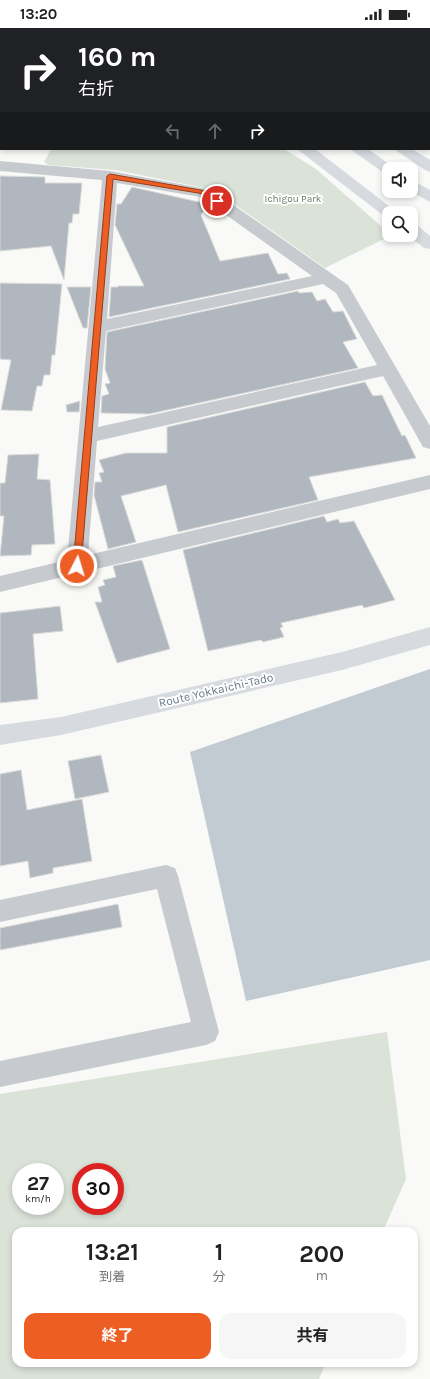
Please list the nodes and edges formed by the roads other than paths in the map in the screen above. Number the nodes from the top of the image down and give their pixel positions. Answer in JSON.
{"nodes":[{"id":1,"x":306,"y":150,"type":"edge"},
{"id":2,"x":359,"y":150,"type":"edge"},
{"id":3,"x":404,"y":150,"type":"edge"},
{"id":4,"x":382,"y":165,"type":"edge"},
{"id":5,"x":0,"y":166,"type":"edge"},
{"id":6,"x":430,"y":167,"type":"edge"},
{"id":7,"x":110,"y":176,"type":"junction"},
{"id":8,"x":418,"y":189,"type":"edge"},
{"id":9,"x":430,"y":197,"type":"edge"},
{"id":10,"x":382,"y":207,"type":"edge"},
{"id":11,"x":418,"y":235,"type":"edge"},
{"id":12,"x":430,"y":244,"type":"edge"},
{"id":13,"x":326,"y":278,"type":"junction"},
{"id":14,"x":96,"y":327,"type":"junction"},
{"id":15,"x":387,"y":369,"type":"junction"},
{"id":16,"x":88,"y":436,"type":"junction"},
{"id":17,"x":430,"y":442,"type":"edge"},
{"id":18,"x":430,"y":482,"type":"edge"},
{"id":19,"x":77,"y":566,"type":"junction"},
{"id":20,"x":0,"y":584,"type":"edge"},
{"id":21,"x":430,"y":636,"type":"edge"},
{"id":22,"x":0,"y":735,"type":"edge"},
{"id":23,"x":0,"y":911,"type":"edge"},
{"id":24,"x":0,"y":1074,"type":"edge"}],
"edges":[{"from":1,"to":10,"type":"main road"},
{"from":2,"to":4,"type":"main road"},
{"from":3,"to":6,"type":"main road"},
{"from":5,"to":7,"type":"street"},
{"from":7,"to":13,"type":"street"},
{"from":7,"to":14,"type":"street"},
{"from":8,"to":9,"type":"main road"},
{"from":11,"to":12,"type":"main road"},
{"from":13,"to":14,"type":"street"},
{"from":13,"to":15,"type":"street"},
{"from":14,"to":16,"type":"street"},
{"from":15,"to":16,"type":"street"},
{"from":15,"to":17,"type":"street"},
{"from":16,"to":19,"type":"street"},
{"from":18,"to":19,"type":"street"},
{"from":19,"to":20,"type":"street"},
{"from":21,"to":22,"type":"main road","name":"Route Yokkaichi-Tado"},
{"from":23,"to":24,"type":"street"}]}
